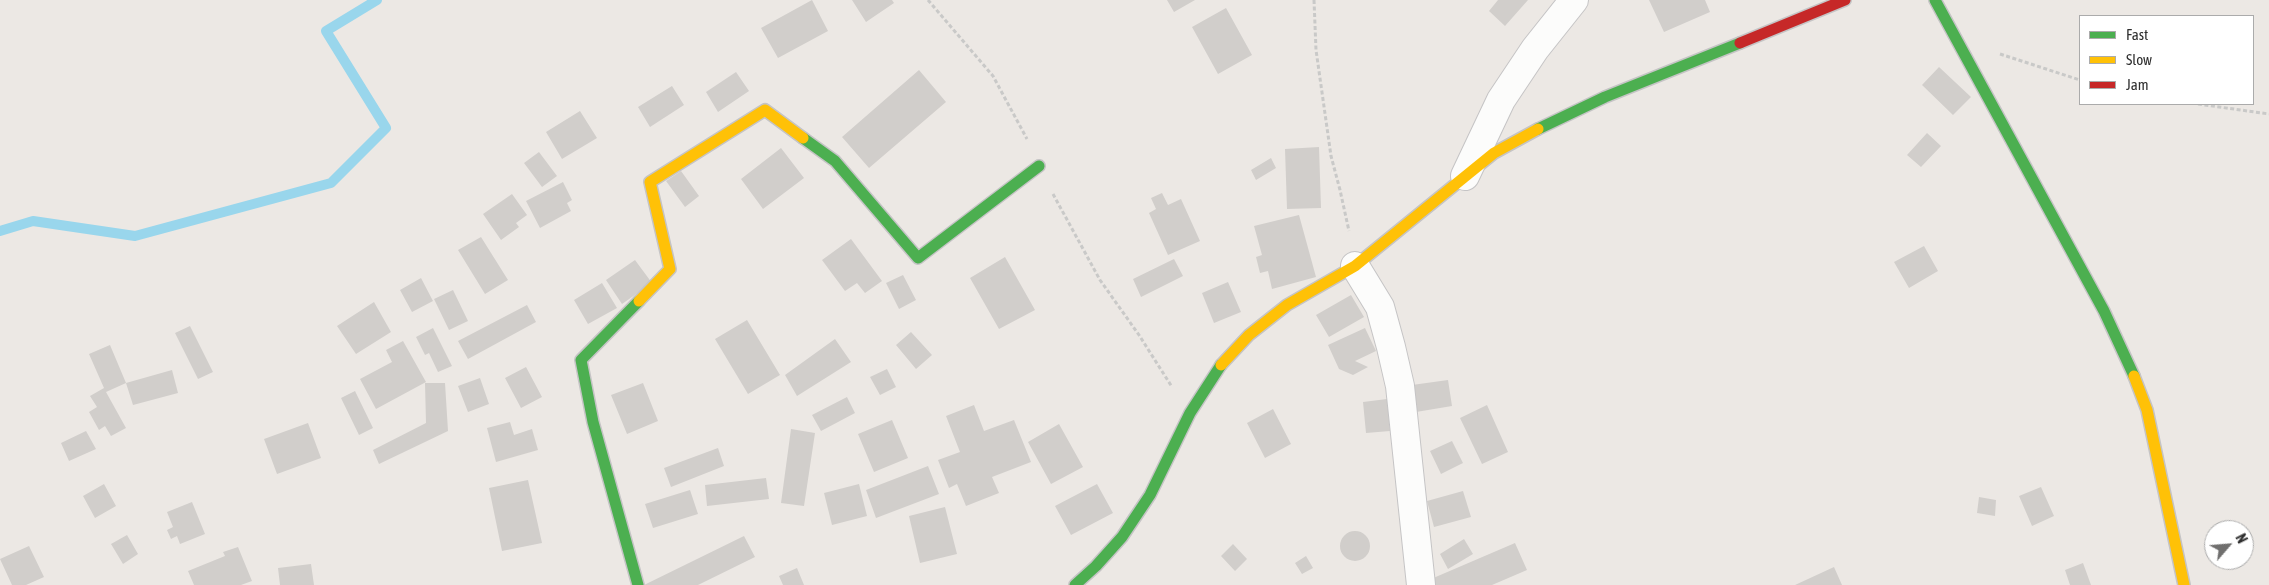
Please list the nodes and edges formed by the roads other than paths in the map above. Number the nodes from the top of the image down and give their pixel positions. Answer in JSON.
{"nodes":[{"id":1,"x":1574,"y":0,"type":"edge"},
{"id":2,"x":1845,"y":0,"type":"edge"},
{"id":3,"x":1935,"y":0,"type":"edge"},
{"id":4,"x":1039,"y":166,"type":"road end"},
{"id":5,"x":1466,"y":176,"type":"junction"},
{"id":6,"x":1355,"y":266,"type":"junction"},
{"id":7,"x":638,"y":585,"type":"edge"},
{"id":8,"x":1075,"y":585,"type":"edge"},
{"id":9,"x":1421,"y":585,"type":"edge"},
{"id":10,"x":2184,"y":585,"type":"edge"}],
"edges":[{"from":1,"to":5,"type":"street"},
{"from":2,"to":5,"type":"street"},
{"from":3,"to":10,"type":"street"},
{"from":4,"to":7,"type":"street"},
{"from":5,"to":6,"type":"street"},
{"from":6,"to":8,"type":"street"},
{"from":6,"to":9,"type":"street"}]}
